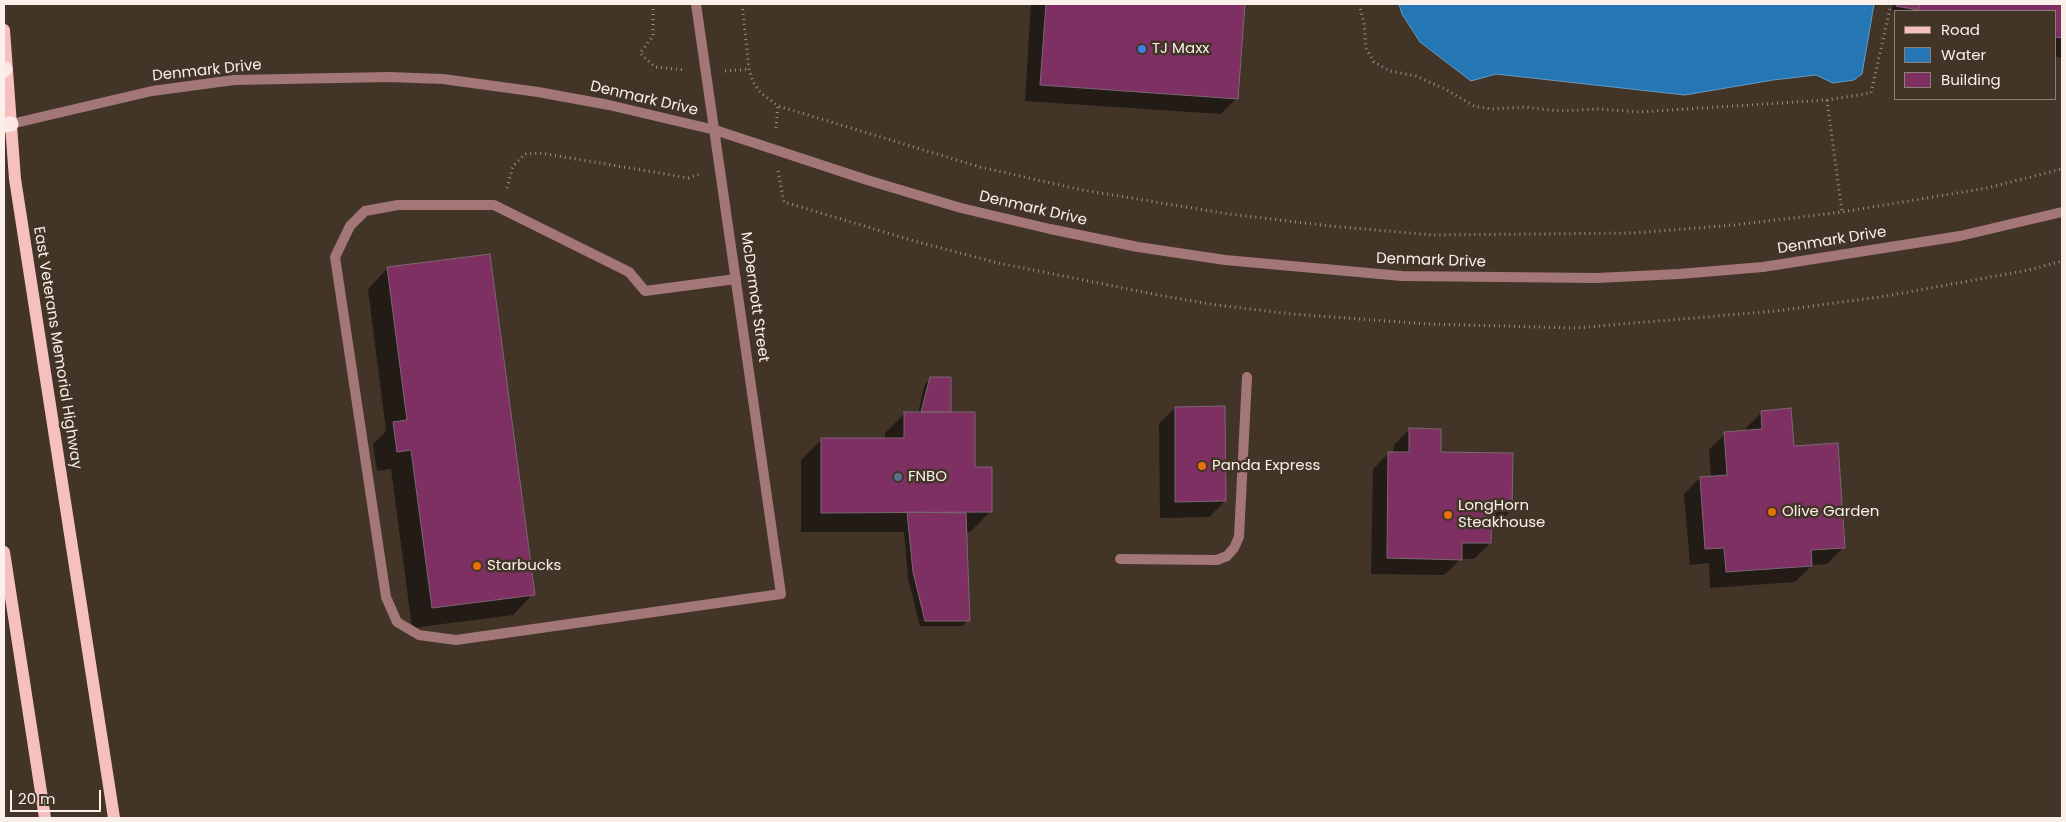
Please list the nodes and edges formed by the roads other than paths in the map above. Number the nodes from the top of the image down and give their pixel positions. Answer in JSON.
{"nodes":[{"id":1,"x":696,"y":4,"type":"edge"},
{"id":2,"x":4,"y":30,"type":"edge"},
{"id":3,"x":5,"y":70,"type":"edge"},
{"id":4,"x":7,"y":124,"type":"edge"},
{"id":5,"x":715,"y":130,"type":"junction"},
{"id":6,"x":2062,"y":212,"type":"edge"},
{"id":7,"x":736,"y":278,"type":"junction"},
{"id":8,"x":1247,"y":378,"type":"dead end"},
{"id":9,"x":4,"y":552,"type":"edge"},
{"id":10,"x":1120,"y":559,"type":"dead end"},
{"id":11,"x":45,"y":818,"type":"edge"},
{"id":12,"x":114,"y":818,"type":"edge"}],
"edges":[{"from":1,"to":5,"type":"street","name":"McDermott Street"},
{"from":2,"to":3,"type":"main road","name":"East Veterans Memorial Highway"},
{"from":3,"to":4,"type":"main road","name":"East Veterans Memorial Highway"},
{"from":4,"to":5,"type":"street","name":"Denmark Drive"},
{"from":4,"to":12,"type":"main road","name":"East Veterans Memorial Highway"},
{"from":5,"to":6,"type":"street","name":"Denmark Drive"},
{"from":5,"to":7,"type":"street","name":"McDermott Street"},
{"from":7,"to":7,"type":"street","name":"McDermott Street"},
{"from":8,"to":10,"type":"street"},
{"from":9,"to":11,"type":"main road"}]}
